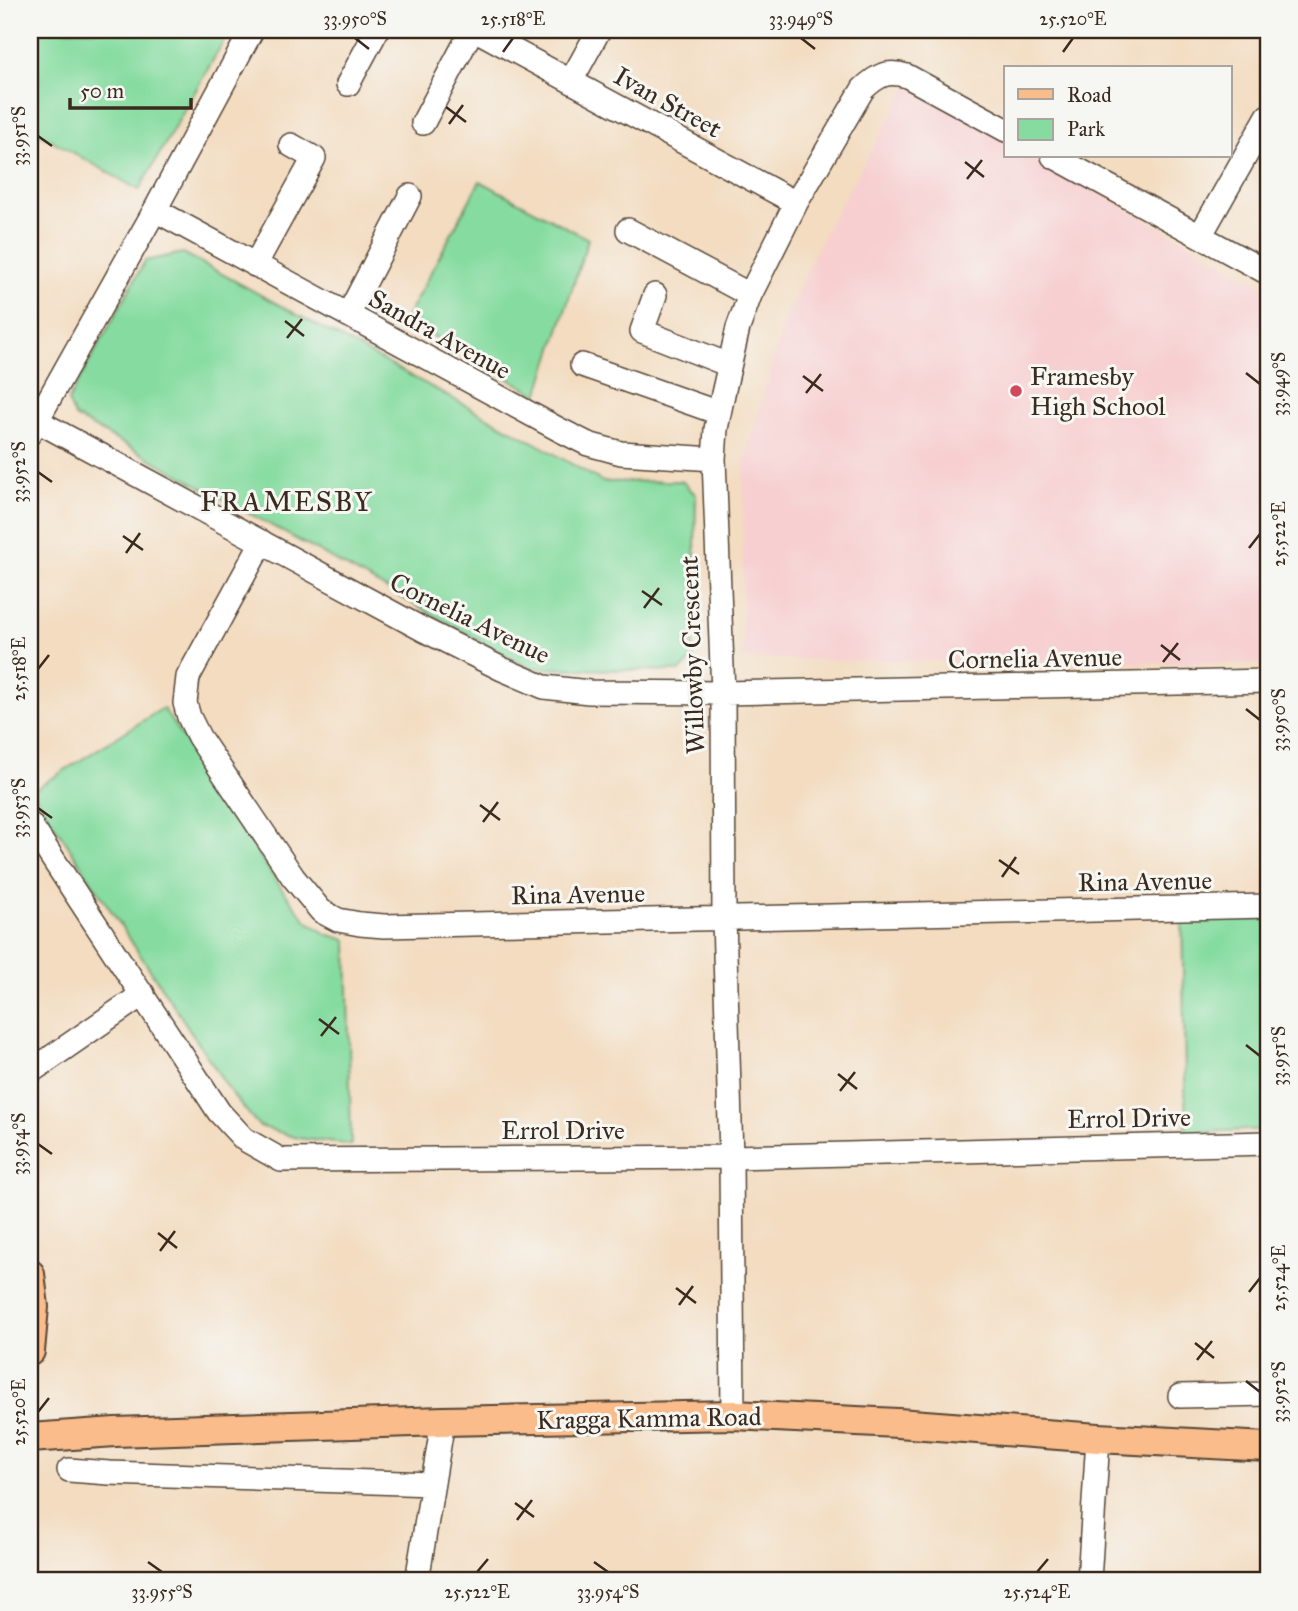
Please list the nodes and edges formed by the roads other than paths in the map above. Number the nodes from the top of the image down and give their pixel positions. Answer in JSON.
{"nodes":[{"id":1,"x":252,"y":30,"type":"edge"},
{"id":2,"x":377,"y":30,"type":"edge"},
{"id":3,"x":474,"y":30,"type":"edge"},
{"id":4,"x":599,"y":30,"type":"edge"},
{"id":5,"x":571,"y":81,"type":"junction"},
{"id":6,"x":348,"y":84,"type":"dead end"},
{"id":7,"x":1268,"y":116,"type":"edge"},
{"id":8,"x":423,"y":123,"type":"dead end"},
{"id":9,"x":1004,"y":129,"type":"edge"},
{"id":10,"x":291,"y":145,"type":"dead end"},
{"id":11,"x":1057,"y":158,"type":"edge"},
{"id":12,"x":410,"y":196,"type":"dead end"},
{"id":13,"x":796,"y":203,"type":"junction"},
{"id":14,"x":155,"y":210,"type":"junction"},
{"id":15,"x":628,"y":230,"type":"dead end"},
{"id":16,"x":1200,"y":236,"type":"junction"},
{"id":17,"x":255,"y":265,"type":"junction"},
{"id":18,"x":1268,"y":273,"type":"edge"},
{"id":19,"x":655,"y":295,"type":"dead end"},
{"id":20,"x":750,"y":295,"type":"junction"},
{"id":21,"x":348,"y":315,"type":"junction"},
{"id":22,"x":582,"y":365,"type":"dead end"},
{"id":23,"x":729,"y":365,"type":"junction"},
{"id":24,"x":719,"y":413,"type":"junction"},
{"id":25,"x":32,"y":423,"type":"edge"},
{"id":26,"x":713,"y":459,"type":"junction"},
{"id":27,"x":261,"y":542,"type":"junction"},
{"id":28,"x":1268,"y":681,"type":"edge"},
{"id":29,"x":723,"y":693,"type":"junction"},
{"id":30,"x":30,"y":824,"type":"edge"},
{"id":31,"x":1268,"y":906,"type":"edge"},
{"id":32,"x":724,"y":919,"type":"junction"},
{"id":33,"x":143,"y":994,"type":"junction"},
{"id":34,"x":30,"y":1072,"type":"edge"},
{"id":35,"x":1268,"y":1143,"type":"edge"},
{"id":36,"x":731,"y":1157,"type":"junction"},
{"id":37,"x":30,"y":1274,"type":"edge"},
{"id":38,"x":30,"y":1351,"type":"edge"},
{"id":39,"x":1268,"y":1394,"type":"edge"},
{"id":40,"x":1180,"y":1396,"type":"dead end"},
{"id":41,"x":733,"y":1415,"type":"junction"},
{"id":42,"x":443,"y":1421,"type":"junction"},
{"id":43,"x":30,"y":1438,"type":"edge"},
{"id":44,"x":1098,"y":1438,"type":"junction"},
{"id":45,"x":1268,"y":1447,"type":"edge"},
{"id":46,"x":69,"y":1470,"type":"dead end"},
{"id":47,"x":432,"y":1484,"type":"junction"},
{"id":48,"x":417,"y":1581,"type":"edge"},
{"id":49,"x":1089,"y":1581,"type":"edge"}],
"edges":[{"from":1,"to":14,"type":"street"},
{"from":2,"to":6,"type":"street"},
{"from":3,"to":5,"type":"street","name":"Ivan Street"},
{"from":3,"to":8,"type":"street"},
{"from":4,"to":5,"type":"street"},
{"from":5,"to":13,"type":"street","name":"Ivan Street"},
{"from":7,"to":16,"type":"street"},
{"from":9,"to":13,"type":"street","name":"Willowby Crescent"},
{"from":10,"to":17,"type":"street"},
{"from":11,"to":16,"type":"street"},
{"from":12,"to":21,"type":"street"},
{"from":13,"to":20,"type":"street","name":"Willowby Crescent"},
{"from":14,"to":17,"type":"street","name":"Sandra Avenue"},
{"from":14,"to":25,"type":"street"},
{"from":15,"to":20,"type":"street"},
{"from":16,"to":18,"type":"street"},
{"from":17,"to":21,"type":"street","name":"Sandra Avenue"},
{"from":19,"to":23,"type":"street"},
{"from":20,"to":23,"type":"street","name":"Willowby Crescent"},
{"from":21,"to":26,"type":"street","name":"Sandra Avenue"},
{"from":22,"to":24,"type":"street"},
{"from":23,"to":24,"type":"street","name":"Willowby Crescent"},
{"from":24,"to":26,"type":"street","name":"Willowby Crescent"},
{"from":25,"to":27,"type":"street","name":"Cornelia Avenue"},
{"from":26,"to":29,"type":"street","name":"Willowby Crescent"},
{"from":27,"to":29,"type":"street","name":"Cornelia Avenue"},
{"from":27,"to":32,"type":"street","name":"Rina Avenue"},
{"from":28,"to":29,"type":"street","name":"Cornelia Avenue"},
{"from":29,"to":32,"type":"street","name":"Willowby Crescent"},
{"from":30,"to":33,"type":"street","name":"Errol Drive"},
{"from":31,"to":32,"type":"street","name":"Rina Avenue"},
{"from":32,"to":36,"type":"street","name":"Willowby Crescent"},
{"from":33,"to":34,"type":"street"},
{"from":33,"to":36,"type":"street","name":"Errol Drive"},
{"from":35,"to":36,"type":"street","name":"Errol Drive"},
{"from":36,"to":41,"type":"street","name":"Willowby Crescent"},
{"from":37,"to":38,"type":"main road"},
{"from":39,"to":40,"type":"street"},
{"from":41,"to":42,"type":"main road","name":"Kragga Kamma Road"},
{"from":41,"to":44,"type":"main road","name":"Kragga Kamma Road"},
{"from":42,"to":43,"type":"main road","name":"Kragga Kamma Road"},
{"from":42,"to":47,"type":"street"},
{"from":44,"to":45,"type":"main road","name":"Kragga Kamma Road"},
{"from":44,"to":49,"type":"street"},
{"from":46,"to":47,"type":"street"},
{"from":47,"to":48,"type":"street"}]}
